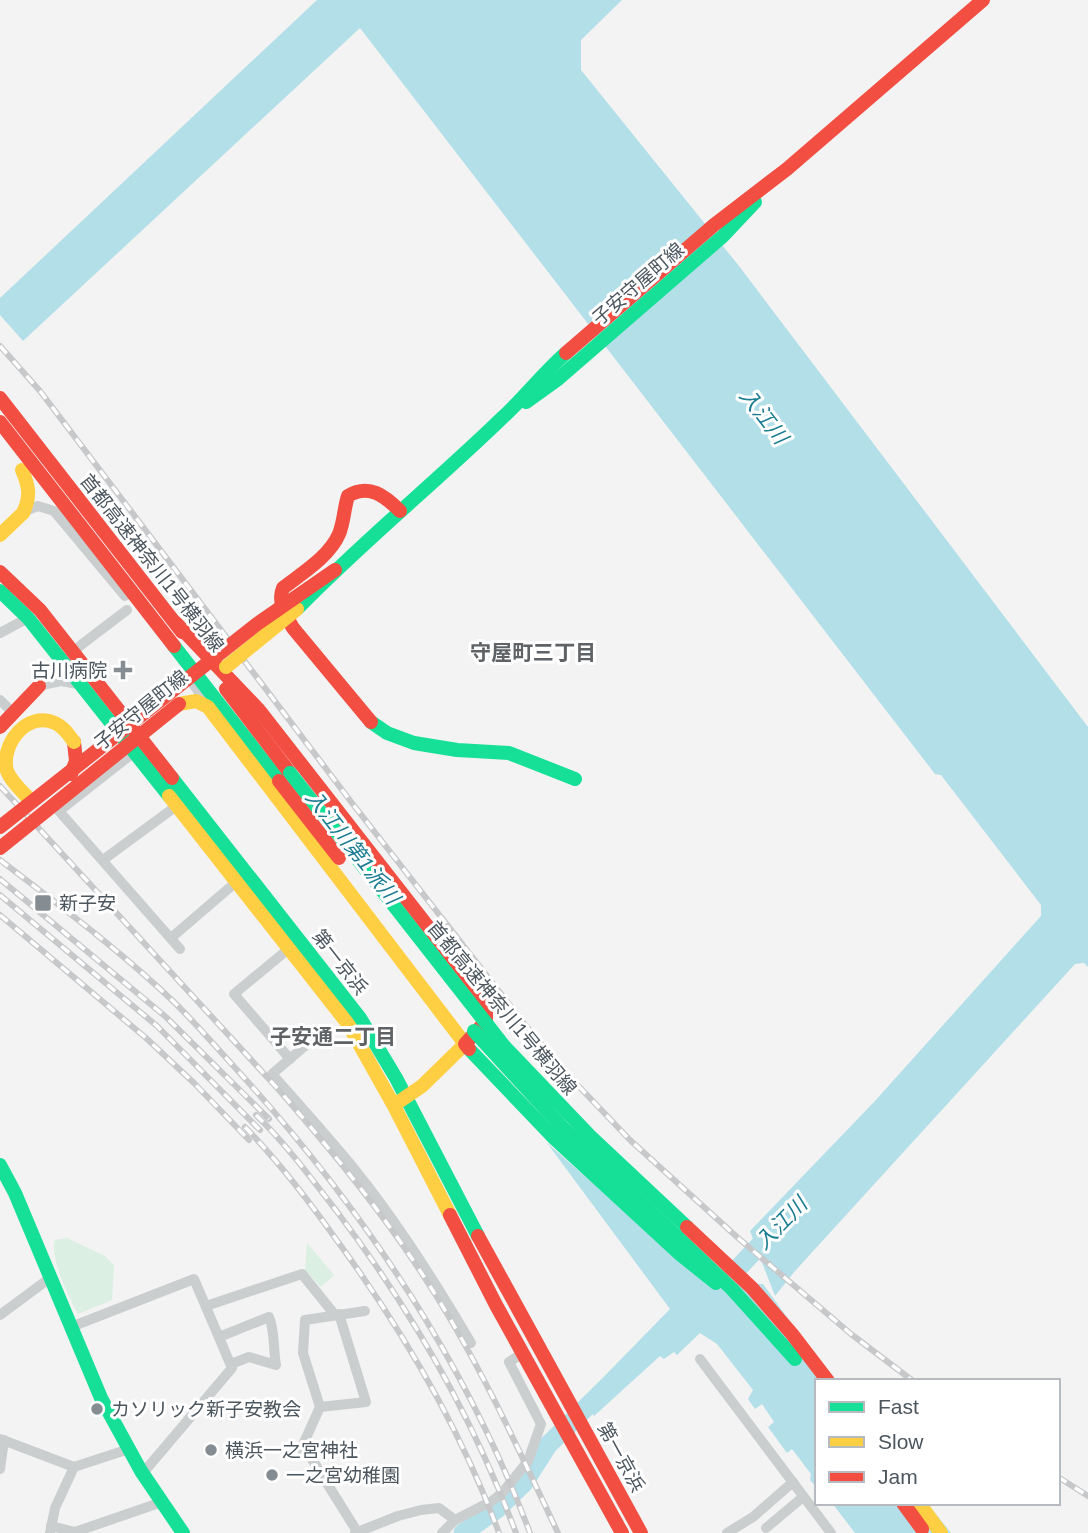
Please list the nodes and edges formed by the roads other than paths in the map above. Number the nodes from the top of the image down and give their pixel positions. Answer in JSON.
{"nodes":[{"id":1,"x":983,"y":0,"type":"edge"},
{"id":2,"x":0,"y":384,"type":"edge"},
{"id":3,"x":0,"y":398,"type":"edge"},
{"id":4,"x":0,"y":422,"type":"edge"},
{"id":5,"x":0,"y":440,"type":"edge"},
{"id":6,"x":22,"y":470,"type":"junction"},
{"id":7,"x":54,"y":511,"type":"junction"},
{"id":8,"x":400,"y":511,"type":"junction"},
{"id":9,"x":23,"y":513,"type":"junction"},
{"id":10,"x":0,"y":535,"type":"edge"},
{"id":11,"x":0,"y":572,"type":"edge"},
{"id":12,"x":0,"y":592,"type":"edge"},
{"id":13,"x":127,"y":610,"type":"dead end"},
{"id":14,"x":28,"y":618,"type":"junction"},
{"id":15,"x":176,"y":623,"type":"junction"},
{"id":16,"x":0,"y":633,"type":"edge"},
{"id":17,"x":68,"y":658,"type":"junction"},
{"id":18,"x":221,"y":662,"type":"junction"},
{"id":19,"x":198,"y":680,"type":"junction"},
{"id":20,"x":80,"y":685,"type":"junction"},
{"id":21,"x":39,"y":686,"type":"junction"},
{"id":22,"x":0,"y":700,"type":"edge"},
{"id":23,"x":179,"y":704,"type":"junction"},
{"id":24,"x":208,"y":707,"type":"junction"},
{"id":25,"x":12,"y":712,"type":"junction"},
{"id":26,"x":0,"y":727,"type":"edge"},
{"id":27,"x":133,"y":752,"type":"junction"},
{"id":28,"x":0,"y":760,"type":"edge"},
{"id":29,"x":575,"y":779,"type":"dead end"},
{"id":30,"x":31,"y":801,"type":"junction"},
{"id":31,"x":175,"y":807,"type":"junction"},
{"id":32,"x":0,"y":827,"type":"edge"},
{"id":33,"x":0,"y":848,"type":"edge"},
{"id":34,"x":103,"y":860,"type":"junction"},
{"id":35,"x":235,"y":883,"type":"junction"},
{"id":36,"x":171,"y":938,"type":"junction"},
{"id":37,"x":293,"y":945,"type":"junction"},
{"id":38,"x":180,"y":948,"type":"dead end"},
{"id":39,"x":465,"y":1044,"type":"junction"},
{"id":40,"x":305,"y":1046,"type":"dead end"},
{"id":41,"x":290,"y":1059,"type":"junction"},
{"id":42,"x":400,"y":1101,"type":"junction"},
{"id":43,"x":557,"y":1103,"type":"junction"},
{"id":44,"x":1,"y":1167,"type":"edge"},
{"id":45,"x":51,"y":1278,"type":"junction"},
{"id":46,"x":206,"y":1306,"type":"junction"},
{"id":47,"x":365,"y":1311,"type":"dead end"},
{"id":48,"x":0,"y":1314,"type":"edge"},
{"id":49,"x":337,"y":1315,"type":"junction"},
{"id":50,"x":763,"y":1321,"type":"junction"},
{"id":51,"x":71,"y":1327,"type":"junction"},
{"id":52,"x":219,"y":1337,"type":"junction"},
{"id":53,"x":471,"y":1343,"type":"dead end"},
{"id":54,"x":523,"y":1353,"type":"junction"},
{"id":55,"x":701,"y":1359,"type":"dead end"},
{"id":56,"x":231,"y":1364,"type":"junction"},
{"id":57,"x":826,"y":1379,"type":"edge"},
{"id":58,"x":815,"y":1386,"type":"edge"},
{"id":59,"x":320,"y":1407,"type":"junction"},
{"id":60,"x":2,"y":1439,"type":"edge"},
{"id":61,"x":129,"y":1449,"type":"junction"},
{"id":62,"x":74,"y":1467,"type":"junction"},
{"id":63,"x":0,"y":1469,"type":"edge"},
{"id":64,"x":143,"y":1473,"type":"junction"},
{"id":65,"x":793,"y":1482,"type":"junction"},
{"id":66,"x":803,"y":1497,"type":"junction"},
{"id":67,"x":162,"y":1502,"type":"junction"},
{"id":68,"x":904,"y":1505,"type":"edge"},
{"id":69,"x":921,"y":1505,"type":"edge"},
{"id":70,"x":755,"y":1515,"type":"junction"},
{"id":71,"x":455,"y":1520,"type":"junction"},
{"id":72,"x":51,"y":1529,"type":"edge"},
{"id":73,"x":767,"y":1531,"type":"edge"},
{"id":74,"x":636,"y":1532,"type":"edge"},
{"id":75,"x":183,"y":1533,"type":"edge"},
{"id":76,"x":357,"y":1533,"type":"edge"},
{"id":77,"x":442,"y":1533,"type":"edge"},
{"id":78,"x":622,"y":1533,"type":"edge"},
{"id":79,"x":727,"y":1533,"type":"edge"},
{"id":80,"x":831,"y":1533,"type":"edge"},
{"id":81,"x":925,"y":1533,"type":"edge"},
{"id":82,"x":942,"y":1533,"type":"edge"}],
"edges":[{"from":1,"to":8,"type":"main road","name":"子安守屋町線"},
{"from":2,"to":18,"type":"main road"},
{"from":3,"to":15,"type":"main road","name":"首都高速神奈川1号横羽線"},
{"from":4,"to":50,"type":"main road","name":"首都高速神奈川1号横羽線","bridge":true},
{"from":5,"to":6,"type":"main road"},
{"from":6,"to":7,"type":"main road"},
{"from":6,"to":9,"type":"main road"},
{"from":7,"to":9,"type":"street"},
{"from":7,"to":19,"type":"street"},
{"from":8,"to":18,"type":"main road","name":"子安守屋町線","bridge":true},
{"from":8,"to":29,"type":"main road"},
{"from":9,"to":10,"type":"main road"},
{"from":11,"to":17,"type":"main road","name":"第一京浜"},
{"from":12,"to":14,"type":"main road","name":"第一京浜"},
{"from":13,"to":17,"type":"street"},
{"from":14,"to":16,"type":"street"},
{"from":14,"to":17,"type":"main road","name":"第一京浜"},
{"from":15,"to":39,"type":"main road"},
{"from":15,"to":43,"type":"main road","name":"首都高速神奈川1号横羽線","bridge":true},
{"from":17,"to":20,"type":"main road","name":"第一京浜"},
{"from":17,"to":21,"type":"street"},
{"from":17,"to":37,"type":"main road","name":"第一京浜"},
{"from":18,"to":19,"type":"main road","name":"子安守屋町線"},
{"from":19,"to":23,"type":"main road","name":"子安守屋町線"},
{"from":19,"to":24,"type":"street"},
{"from":19,"to":30,"type":"main road","name":"子安守屋町線","bridge":true},
{"from":19,"to":43,"type":"main road","bridge":true},
{"from":20,"to":21,"type":"street"},
{"from":20,"to":27,"type":"main road","name":"第一京浜"},
{"from":21,"to":25,"type":"main road"},
{"from":22,"to":25,"type":"street"},
{"from":23,"to":24,"type":"main road"},
{"from":23,"to":33,"type":"main road","name":"子安守屋町線","bridge":true},
{"from":24,"to":39,"type":"main road"},
{"from":25,"to":26,"type":"main road"},
{"from":27,"to":31,"type":"main road","name":"第一京浜"},
{"from":27,"to":34,"type":"street"},
{"from":28,"to":30,"type":"main road","bridge":true},
{"from":30,"to":32,"type":"main road","name":"子安守屋町線","bridge":true},
{"from":31,"to":34,"type":"street"},
{"from":31,"to":35,"type":"main road","name":"第一京浜"},
{"from":34,"to":36,"type":"street"},
{"from":35,"to":36,"type":"street"},
{"from":35,"to":37,"type":"main road","name":"第一京浜"},
{"from":36,"to":38,"type":"street"},
{"from":37,"to":41,"type":"street"},
{"from":37,"to":42,"type":"main road","name":"第一京浜"},
{"from":39,"to":42,"type":"main road"},
{"from":39,"to":50,"type":"main road","bridge":true},
{"from":40,"to":41,"type":"street"},
{"from":41,"to":53,"type":"street"},
{"from":42,"to":54,"type":"main road","name":"第一京浜"},
{"from":42,"to":74,"type":"main road","name":"第一京浜"},
{"from":43,"to":57,"type":"main road","name":"首都高速神奈川1号横羽線","bridge":true},
{"from":44,"to":45,"type":"main road"},
{"from":45,"to":48,"type":"street"},
{"from":45,"to":51,"type":"main road"},
{"from":46,"to":49,"type":"street"},
{"from":46,"to":51,"type":"street"},
{"from":46,"to":52,"type":"street"},
{"from":47,"to":49,"type":"street"},
{"from":49,"to":59,"type":"street"},
{"from":49,"to":59,"type":"street"},
{"from":50,"to":58,"type":"main road","name":"首都高速神奈川1号横羽線","bridge":true},
{"from":51,"to":61,"type":"main road"},
{"from":52,"to":56,"type":"street"},
{"from":52,"to":56,"type":"street"},
{"from":54,"to":71,"type":"street"},
{"from":54,"to":78,"type":"main road","name":"第一京浜"},
{"from":55,"to":65,"type":"street"},
{"from":56,"to":64,"type":"street"},
{"from":59,"to":76,"type":"street"},
{"from":60,"to":62,"type":"street"},
{"from":60,"to":63,"type":"street"},
{"from":61,"to":62,"type":"street"},
{"from":61,"to":64,"type":"main road"},
{"from":62,"to":72,"type":"street"},
{"from":64,"to":67,"type":"main road"},
{"from":65,"to":66,"type":"street"},
{"from":65,"to":70,"type":"street"},
{"from":66,"to":73,"type":"street"},
{"from":66,"to":80,"type":"street"},
{"from":67,"to":72,"type":"street"},
{"from":67,"to":75,"type":"main road"},
{"from":68,"to":81,"type":"main road"},
{"from":69,"to":82,"type":"main road"},
{"from":70,"to":73,"type":"street"},
{"from":70,"to":79,"type":"street"},
{"from":71,"to":76,"type":"street"},
{"from":71,"to":77,"type":"street"}]}
